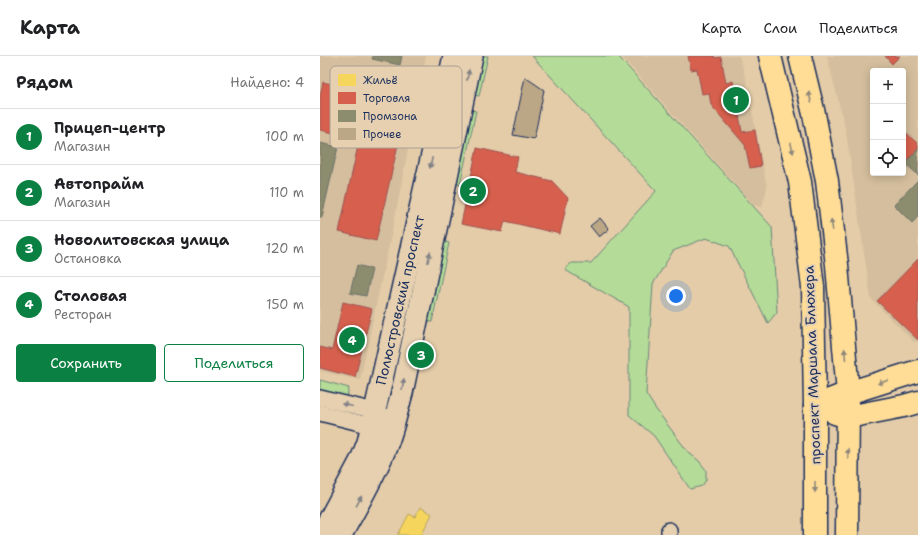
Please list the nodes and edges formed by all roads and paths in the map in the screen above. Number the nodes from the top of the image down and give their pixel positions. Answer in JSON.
{"nodes":[{"id":1,"x":454,"y":56,"type":"edge"},
{"id":2,"x":472,"y":56,"type":"edge"},
{"id":3,"x":770,"y":56,"type":"edge"},
{"id":4,"x":800,"y":56,"type":"edge"},
{"id":5,"x":452,"y":66,"type":"edge"},
{"id":6,"x":462,"y":104,"type":"edge"},
{"id":7,"x":433,"y":148,"type":"edge"},
{"id":8,"x":453,"y":148,"type":"edge"},
{"id":9,"x":918,"y":371,"type":"edge"},
{"id":10,"x":848,"y":393,"type":"junction"},
{"id":11,"x":320,"y":398,"type":"edge"},
{"id":12,"x":918,"y":402,"type":"edge"},
{"id":13,"x":815,"y":406,"type":"junction"},
{"id":14,"x":320,"y":413,"type":"edge"},
{"id":15,"x":848,"y":417,"type":"junction"},
{"id":16,"x":373,"y":419,"type":"junction"},
{"id":17,"x":394,"y":422,"type":"junction"},
{"id":18,"x":321,"y":535,"type":"edge"},
{"id":19,"x":341,"y":535,"type":"edge"},
{"id":20,"x":815,"y":535,"type":"edge"},
{"id":21,"x":847,"y":535,"type":"edge"}],
"edges":[{"from":1,"to":5,"type":"main road","name":"Полюстровский проспект","one_way":true},
{"from":6,"to":2,"type":"main road","name":"Полюстровский проспект","one_way":true},
{"from":3,"to":13,"type":"main road","name":"проспект Маршала Блюхера","one_way":true},
{"from":10,"to":4,"type":"main road","name":"проспект Маршала Блюхера","one_way":true},
{"from":7,"to":16,"type":"main road","name":"Полюстровский проспект","one_way":true},
{"from":17,"to":8,"type":"main road","name":"Полюстровский проспект","one_way":true},
{"from":9,"to":10,"type":"main road","one_way":true},
{"from":10,"to":13,"type":"main road"},
{"from":10,"to":15,"type":"main road","name":"проспект Маршала Блюхера"},
{"from":16,"to":11,"type":"street","one_way":true},
{"from":12,"to":15,"type":"main road"},
{"from":13,"to":15,"type":"main road"},
{"from":13,"to":20,"type":"main road","name":"проспект Маршала Блюхера","one_way":true},
{"from":14,"to":16,"type":"street"},
{"from":21,"to":15,"type":"main road","name":"проспект Маршала Блюхера","one_way":true},
{"from":16,"to":17,"type":"street"},
{"from":16,"to":18,"type":"main road","name":"Полюстровский проспект"},
{"from":19,"to":17,"type":"main road","name":"Полюстровский проспект","one_way":true}]}
